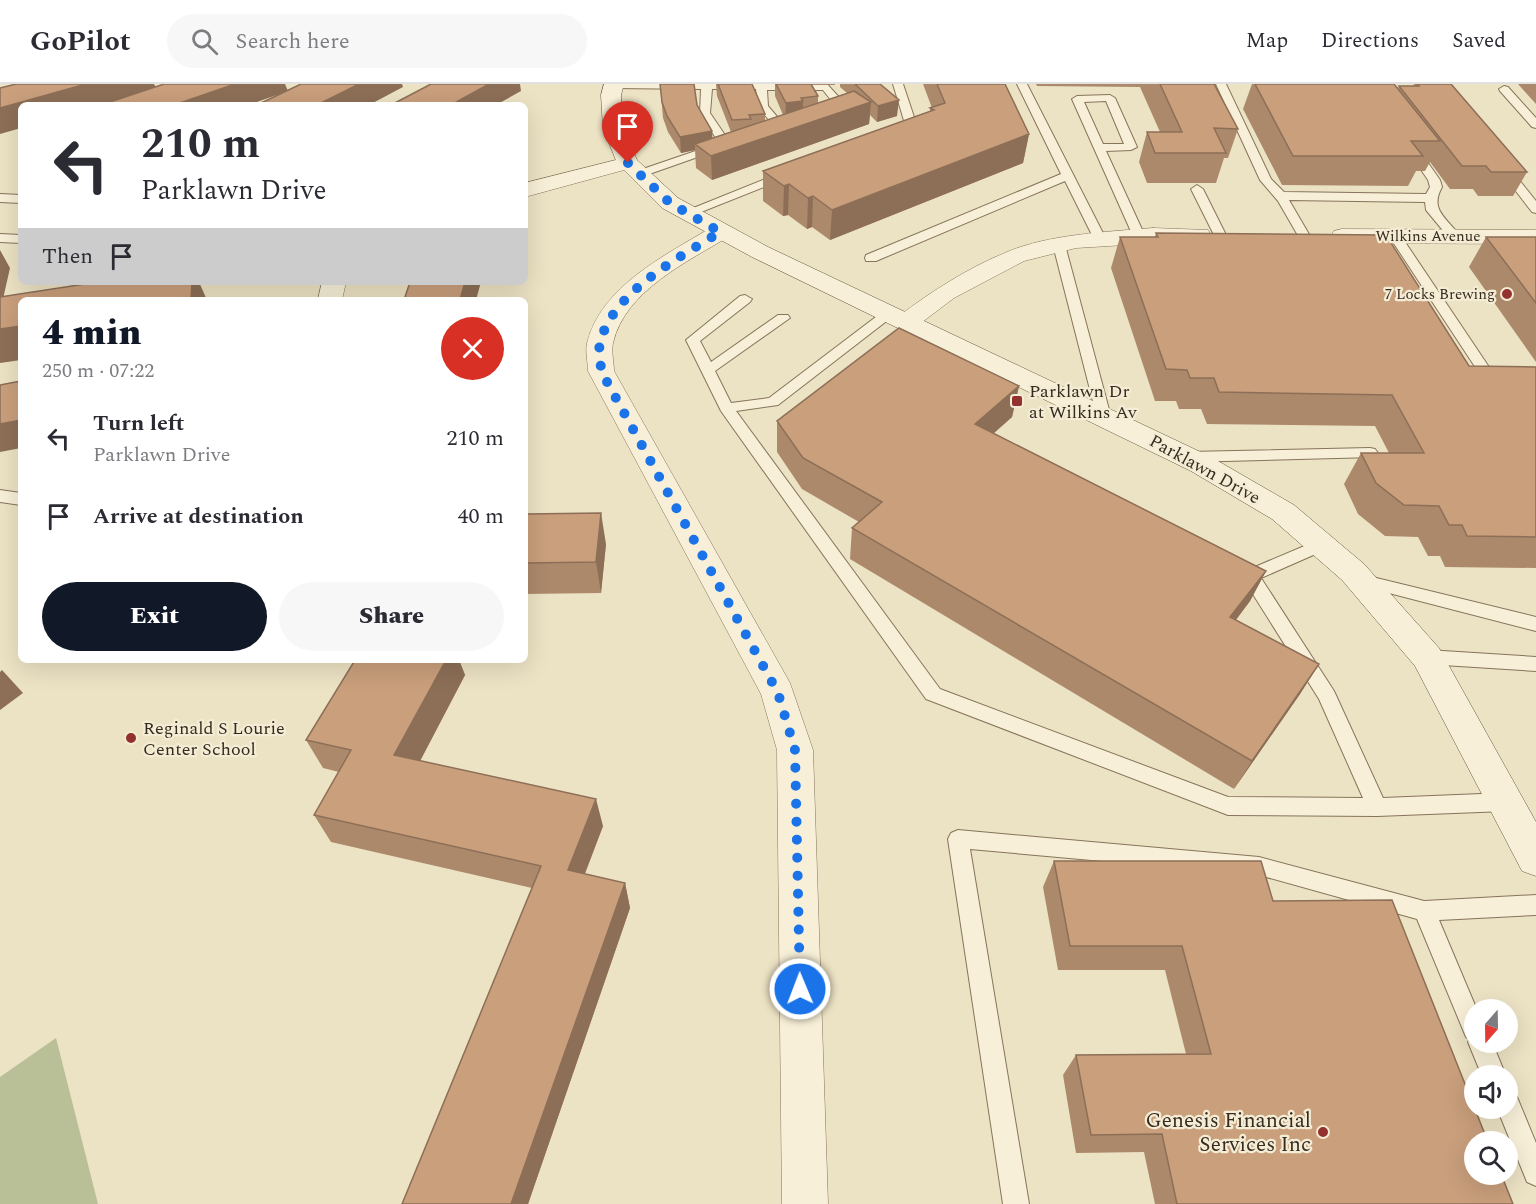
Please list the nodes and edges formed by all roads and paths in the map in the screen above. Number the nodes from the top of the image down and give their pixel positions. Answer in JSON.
{"nodes":[{"id":1,"x":614,"y":84,"type":"edge"},
{"id":2,"x":898,"y":84,"type":"edge"},
{"id":3,"x":1022,"y":84,"type":"edge"},
{"id":4,"x":1221,"y":84,"type":"edge"},
{"id":5,"x":707,"y":86,"type":"junction"},
{"id":6,"x":761,"y":86,"type":"junction"},
{"id":7,"x":1504,"y":89,"type":"dead end"},
{"id":8,"x":820,"y":112,"type":"edge"},
{"id":9,"x":1536,"y":125,"type":"edge"},
{"id":10,"x":778,"y":126,"type":"edge"},
{"id":11,"x":877,"y":139,"type":"edge"},
{"id":12,"x":1407,"y":141,"type":"edge"},
{"id":13,"x":1099,"y":148,"type":"junction"},
{"id":14,"x":1494,"y":157,"type":"edge"},
{"id":15,"x":633,"y":169,"type":"junction"},
{"id":16,"x":799,"y":170,"type":"edge"},
{"id":17,"x":1068,"y":176,"type":"junction"},
{"id":18,"x":528,"y":189,"type":"edge"},
{"id":19,"x":1197,"y":189,"type":"dead end"},
{"id":20,"x":1280,"y":195,"type":"junction"},
{"id":21,"x":0,"y":198,"type":"edge"},
{"id":22,"x":1430,"y":198,"type":"junction"},
{"id":23,"x":18,"y":199,"type":"edge"},
{"id":24,"x":1536,"y":209,"type":"edge"},
{"id":25,"x":687,"y":213,"type":"junction"},
{"id":26,"x":720,"y":232,"type":"junction"},
{"id":27,"x":1230,"y":235,"type":"joint"},
{"id":28,"x":1139,"y":236,"type":"junction"},
{"id":29,"x":1293,"y":236,"type":"joint"},
{"id":30,"x":1395,"y":236,"type":"junction"},
{"id":31,"x":1454,"y":236,"type":"junction"},
{"id":32,"x":1536,"y":237,"type":"edge"},
{"id":33,"x":0,"y":238,"type":"edge"},
{"id":34,"x":18,"y":239,"type":"edge"},
{"id":35,"x":1100,"y":239,"type":"junction"},
{"id":36,"x":1059,"y":245,"type":"junction"},
{"id":37,"x":871,"y":258,"type":"dead end"},
{"id":38,"x":745,"y":299,"type":"dead end"},
{"id":39,"x":899,"y":317,"type":"junction"},
{"id":40,"x":783,"y":318,"type":"dead end"},
{"id":41,"x":708,"y":370,"type":"junction"},
{"id":42,"x":1490,"y":379,"type":"edge"},
{"id":43,"x":726,"y":408,"type":"junction"},
{"id":44,"x":1104,"y":417,"type":"junction"},
{"id":45,"x":1370,"y":453,"type":"edge"},
{"id":46,"x":1187,"y":457,"type":"junction"},
{"id":47,"x":0,"y":496,"type":"edge"},
{"id":48,"x":18,"y":499,"type":"edge"},
{"id":49,"x":1322,"y":545,"type":"junction"},
{"id":50,"x":1229,"y":566,"type":"edge"},
{"id":51,"x":1250,"y":576,"type":"junction"},
{"id":52,"x":1360,"y":579,"type":"junction"},
{"id":53,"x":1536,"y":624,"type":"edge"},
{"id":54,"x":1427,"y":657,"type":"junction"},
{"id":55,"x":1536,"y":664,"type":"edge"},
{"id":56,"x":1506,"y":802,"type":"junction"},
{"id":57,"x":1377,"y":807,"type":"junction"},
{"id":58,"x":1536,"y":859,"type":"edge"},
{"id":59,"x":1536,"y":905,"type":"edge"},
{"id":60,"x":1424,"y":911,"type":"junction"},
{"id":61,"x":1464,"y":1005,"type":"edge"},
{"id":62,"x":1513,"y":1119,"type":"edge"},
{"id":63,"x":1536,"y":1173,"type":"edge"},
{"id":64,"x":805,"y":1204,"type":"edge"},
{"id":65,"x":1016,"y":1204,"type":"edge"}],
"edges":[{"from":1,"to":5,"type":"lane"},
{"from":1,"to":15,"type":"street","name":"Parklawn Drive"},
{"from":2,"to":11,"type":"lane"},
{"from":3,"to":17,"type":"lane"},
{"from":4,"to":20,"type":"lane"},
{"from":5,"to":6,"type":"lane"},
{"from":5,"to":15,"type":"lane"},
{"from":6,"to":8,"type":"lane"},
{"from":6,"to":10,"type":"lane"},
{"from":7,"to":9,"type":"lane"},
{"from":12,"to":22,"type":"lane"},
{"from":13,"to":13,"type":"lane"},
{"from":13,"to":28,"type":"lane"},
{"from":14,"to":24,"type":"lane"},
{"from":15,"to":18,"type":"street"},
{"from":15,"to":25,"type":"street","name":"Parklawn Drive"},
{"from":16,"to":25,"type":"lane"},
{"from":17,"to":35,"type":"lane"},
{"from":17,"to":37,"type":"lane"},
{"from":19,"to":27,"type":"lane"},
{"from":20,"to":22,"type":"lane"},
{"from":20,"to":29,"type":"lane"},
{"from":21,"to":23,"type":"lane"},
{"from":22,"to":31,"type":"lane"},
{"from":25,"to":26,"type":"street","name":"Parklawn Drive"},
{"from":26,"to":39,"type":"street","name":"Parklawn Drive"},
{"from":26,"to":64,"type":"street"},
{"from":27,"to":28,"type":"street"},
{"from":28,"to":35,"type":"street"},
{"from":29,"to":30,"type":"street","name":"Wilkins Avenue"},
{"from":30,"to":31,"type":"street","name":"Wilkins Avenue"},
{"from":30,"to":42,"type":"lane"},
{"from":31,"to":32,"type":"street","name":"Wilkins Avenue"},
{"from":33,"to":34,"type":"lane"},
{"from":35,"to":36,"type":"street"},
{"from":36,"to":39,"type":"street"},
{"from":36,"to":44,"type":"lane"},
{"from":38,"to":41,"type":"lane"},
{"from":39,"to":43,"type":"lane"},
{"from":39,"to":44,"type":"street","name":"Parklawn Drive"},
{"from":40,"to":41,"type":"lane"},
{"from":41,"to":43,"type":"lane"},
{"from":43,"to":57,"type":"lane"},
{"from":44,"to":46,"type":"street","name":"Parklawn Drive"},
{"from":45,"to":46,"type":"lane"},
{"from":46,"to":49,"type":"street","name":"Parklawn Drive"},
{"from":47,"to":48,"type":"lane"},
{"from":49,"to":51,"type":"lane"},
{"from":49,"to":52,"type":"street","name":"Parklawn Drive"},
{"from":50,"to":51,"type":"lane"},
{"from":51,"to":57,"type":"lane"},
{"from":52,"to":53,"type":"lane"},
{"from":52,"to":54,"type":"street","name":"Parklawn Drive"},
{"from":54,"to":55,"type":"lane"},
{"from":54,"to":56,"type":"street","name":"Parklawn Drive"},
{"from":56,"to":57,"type":"lane"},
{"from":56,"to":58,"type":"street","name":"Parklawn Drive"},
{"from":59,"to":60,"type":"lane"},
{"from":60,"to":61,"type":"lane"},
{"from":60,"to":65,"type":"lane"},
{"from":62,"to":63,"type":"lane"}]}
